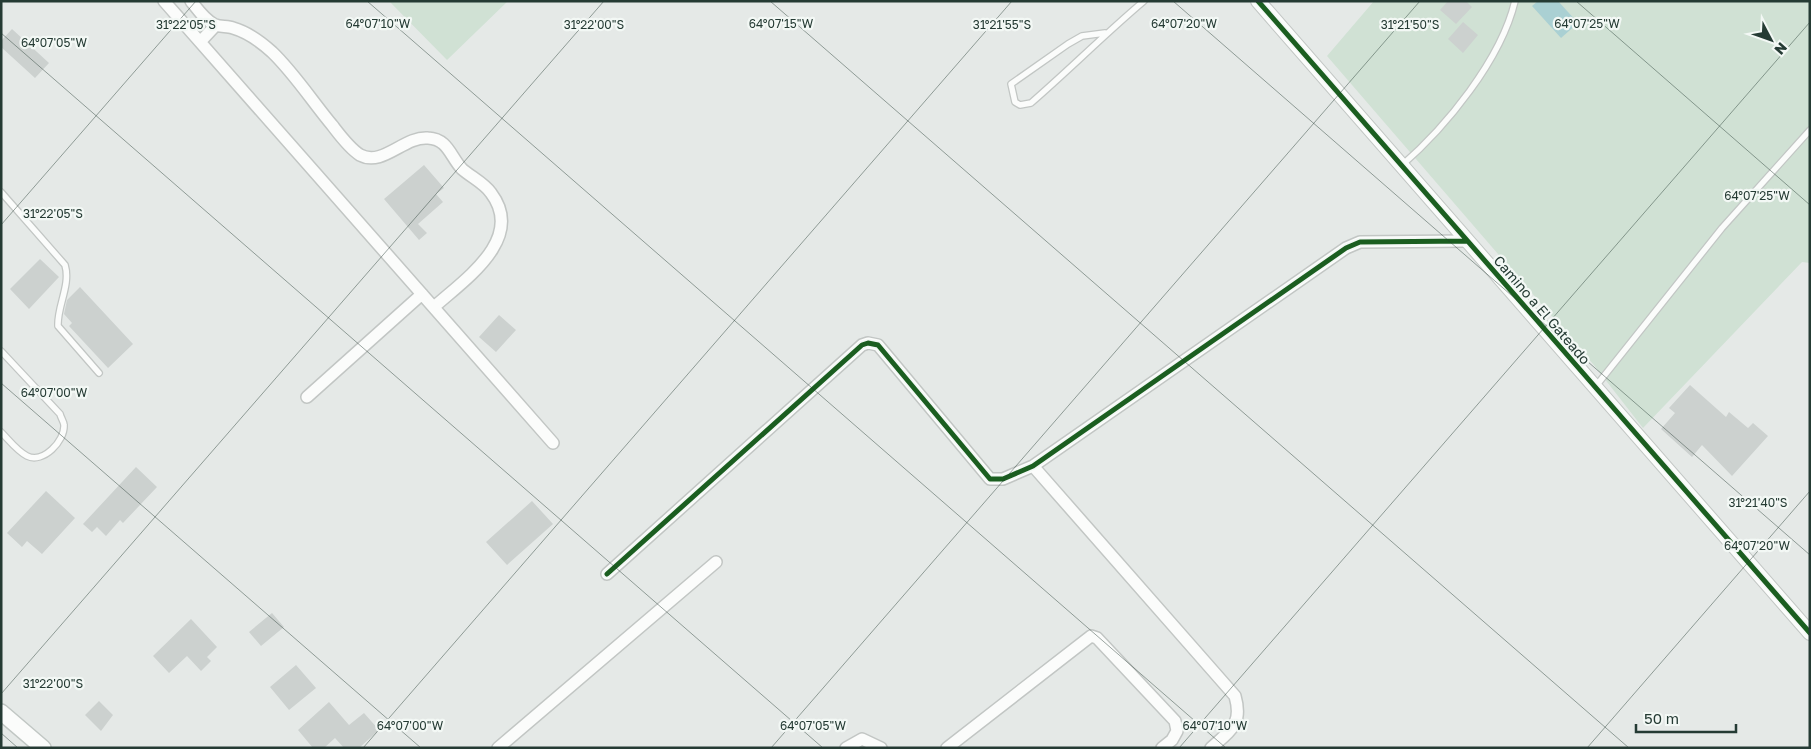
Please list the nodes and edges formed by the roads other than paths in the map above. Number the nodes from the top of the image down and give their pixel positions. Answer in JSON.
{"nodes":[{"id":1,"x":164,"y":1,"type":"edge"},
{"id":2,"x":191,"y":1,"type":"edge"},
{"id":3,"x":1144,"y":1,"type":"edge"},
{"id":4,"x":1258,"y":1,"type":"edge"},
{"id":5,"x":1515,"y":1,"type":"edge"},
{"id":6,"x":216,"y":25,"type":"junction"},
{"id":7,"x":1106,"y":33,"type":"junction"},
{"id":8,"x":200,"y":42,"type":"junction"},
{"id":9,"x":1810,"y":130,"type":"edge"},
{"id":10,"x":1401,"y":166,"type":"junction"},
{"id":11,"x":1,"y":192,"type":"edge"},
{"id":12,"x":1467,"y":241,"type":"junction"},
{"id":13,"x":422,"y":294,"type":"junction"},
{"id":14,"x":434,"y":307,"type":"junction"},
{"id":15,"x":1,"y":351,"type":"edge"},
{"id":16,"x":99,"y":373,"type":"dead end"},
{"id":17,"x":1594,"y":387,"type":"junction"},
{"id":18,"x":307,"y":397,"type":"dead end"},
{"id":19,"x":1,"y":432,"type":"edge"},
{"id":20,"x":553,"y":442,"type":"dead end"},
{"id":21,"x":1033,"y":466,"type":"junction"},
{"id":22,"x":716,"y":562,"type":"dead end"},
{"id":23,"x":607,"y":574,"type":"dead end"},
{"id":24,"x":1810,"y":632,"type":"edge"},
{"id":25,"x":1,"y":712,"type":"edge"},
{"id":26,"x":43,"y":748,"type":"edge"},
{"id":27,"x":498,"y":748,"type":"edge"},
{"id":28,"x":846,"y":748,"type":"edge"},
{"id":29,"x":881,"y":748,"type":"edge"},
{"id":30,"x":947,"y":748,"type":"edge"},
{"id":31,"x":1162,"y":748,"type":"edge"},
{"id":32,"x":1211,"y":748,"type":"edge"}],
"edges":[{"from":1,"to":8,"type":"street"},
{"from":2,"to":6,"type":"street"},
{"from":3,"to":7,"type":"lane"},
{"from":4,"to":10,"type":"street","name":"Camino a El Gateado"},
{"from":5,"to":10,"type":"lane"},
{"from":6,"to":8,"type":"street"},
{"from":6,"to":14,"type":"street"},
{"from":7,"to":7,"type":"lane"},
{"from":8,"to":13,"type":"street"},
{"from":9,"to":17,"type":"lane"},
{"from":10,"to":12,"type":"street","name":"Camino a El Gateado"},
{"from":11,"to":16,"type":"lane"},
{"from":12,"to":17,"type":"street","name":"Camino a El Gateado"},
{"from":12,"to":21,"type":"street"},
{"from":13,"to":14,"type":"street"},
{"from":13,"to":18,"type":"street"},
{"from":14,"to":20,"type":"street"},
{"from":15,"to":19,"type":"lane"},
{"from":17,"to":24,"type":"street","name":"Camino a El Gateado"},
{"from":21,"to":23,"type":"street"},
{"from":21,"to":32,"type":"street"},
{"from":22,"to":27,"type":"street"},
{"from":25,"to":26,"type":"main road"},
{"from":28,"to":29,"type":"street"},
{"from":30,"to":31,"type":"street"}]}
